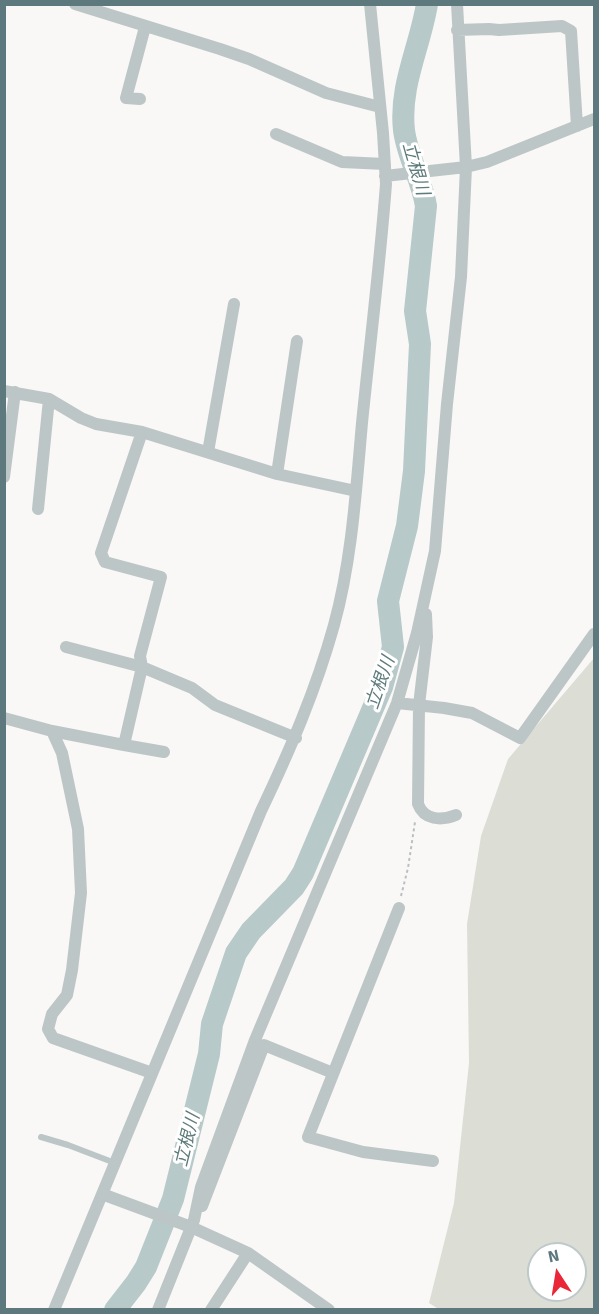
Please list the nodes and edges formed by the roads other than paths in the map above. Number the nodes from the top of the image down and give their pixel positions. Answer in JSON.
{"nodes":[{"id":1,"x":75,"y":4,"type":"edge"},
{"id":2,"x":370,"y":4,"type":"edge"},
{"id":3,"x":457,"y":4,"type":"edge"},
{"id":4,"x":145,"y":27,"type":"junction"},
{"id":5,"x":458,"y":30,"type":"junction"},
{"id":6,"x":140,"y":99,"type":"dead end"},
{"id":7,"x":380,"y":107,"type":"junction"},
{"id":8,"x":594,"y":118,"type":"edge"},
{"id":9,"x":577,"y":126,"type":"junction"},
{"id":10,"x":276,"y":134,"type":"dead end"},
{"id":11,"x":464,"y":167,"type":"junction"},
{"id":12,"x":387,"y":172,"type":"junction"},
{"id":13,"x":234,"y":304,"type":"dead end"},
{"id":14,"x":297,"y":341,"type":"dead end"},
{"id":15,"x":10,"y":392,"type":"edge"},
{"id":16,"x":49,"y":399,"type":"junction"},
{"id":17,"x":142,"y":432,"type":"junction"},
{"id":18,"x":208,"y":452,"type":"junction"},
{"id":19,"x":277,"y":474,"type":"junction"},
{"id":20,"x":4,"y":477,"type":"edge"},
{"id":21,"x":356,"y":491,"type":"junction"},
{"id":22,"x":38,"y":509,"type":"dead end"},
{"id":23,"x":426,"y":596,"type":"junction"},
{"id":24,"x":594,"y":634,"type":"edge"},
{"id":25,"x":66,"y":647,"type":"dead end"},
{"id":26,"x":142,"y":667,"type":"junction"},
{"id":27,"x":397,"y":703,"type":"junction"},
{"id":28,"x":419,"y":705,"type":"junction"},
{"id":29,"x":4,"y":718,"type":"edge"},
{"id":30,"x":52,"y":731,"type":"junction"},
{"id":31,"x":296,"y":738,"type":"junction"},
{"id":32,"x":124,"y":745,"type":"junction"},
{"id":33,"x":164,"y":752,"type":"dead end"},
{"id":34,"x":456,"y":815,"type":"dead end"},
{"id":35,"x":399,"y":908,"type":"road end"},
{"id":36,"x":152,"y":1073,"type":"junction"},
{"id":37,"x":333,"y":1073,"type":"junction"},
{"id":38,"x":41,"y":1137,"type":"dead end"},
{"id":39,"x":433,"y":1161,"type":"dead end"},
{"id":40,"x":115,"y":1163,"type":"junction"},
{"id":41,"x":102,"y":1194,"type":"junction"},
{"id":42,"x":191,"y":1224,"type":"junction"},
{"id":43,"x":248,"y":1253,"type":"junction"},
{"id":44,"x":54,"y":1310,"type":"edge"},
{"id":45,"x":158,"y":1310,"type":"edge"},
{"id":46,"x":211,"y":1310,"type":"edge"},
{"id":47,"x":329,"y":1310,"type":"edge"}],
"edges":[{"from":1,"to":4,"type":"street"},
{"from":2,"to":7,"type":"street"},
{"from":3,"to":5,"type":"street"},
{"from":4,"to":6,"type":"street"},
{"from":4,"to":7,"type":"street"},
{"from":5,"to":9,"type":"street"},
{"from":5,"to":11,"type":"street"},
{"from":7,"to":12,"type":"street"},
{"from":8,"to":9,"type":"street"},
{"from":9,"to":11,"type":"street"},
{"from":10,"to":12,"type":"street"},
{"from":11,"to":12,"type":"street"},
{"from":11,"to":23,"type":"street"},
{"from":12,"to":21,"type":"street"},
{"from":13,"to":18,"type":"street"},
{"from":14,"to":19,"type":"street"},
{"from":15,"to":16,"type":"street"},
{"from":15,"to":20,"type":"street"},
{"from":16,"to":17,"type":"street"},
{"from":16,"to":22,"type":"street"},
{"from":17,"to":18,"type":"street"},
{"from":17,"to":26,"type":"street"},
{"from":18,"to":19,"type":"street"},
{"from":19,"to":21,"type":"street"},
{"from":21,"to":31,"type":"street"},
{"from":23,"to":27,"type":"street"},
{"from":23,"to":28,"type":"street"},
{"from":24,"to":28,"type":"street"},
{"from":25,"to":26,"type":"street"},
{"from":26,"to":31,"type":"street"},
{"from":26,"to":32,"type":"street"},
{"from":27,"to":28,"type":"street"},
{"from":27,"to":42,"type":"street"},
{"from":28,"to":34,"type":"street"},
{"from":29,"to":30,"type":"street"},
{"from":30,"to":32,"type":"street"},
{"from":30,"to":36,"type":"street"},
{"from":31,"to":36,"type":"street"},
{"from":32,"to":33,"type":"street"},
{"from":35,"to":37,"type":"street"},
{"from":36,"to":40,"type":"street"},
{"from":37,"to":39,"type":"street"},
{"from":37,"to":42,"type":"street"},
{"from":38,"to":40,"type":"lane"},
{"from":40,"to":41,"type":"street"},
{"from":41,"to":42,"type":"street"},
{"from":41,"to":44,"type":"street"},
{"from":42,"to":43,"type":"street"},
{"from":42,"to":45,"type":"street"},
{"from":43,"to":46,"type":"street"},
{"from":43,"to":47,"type":"street"}]}
